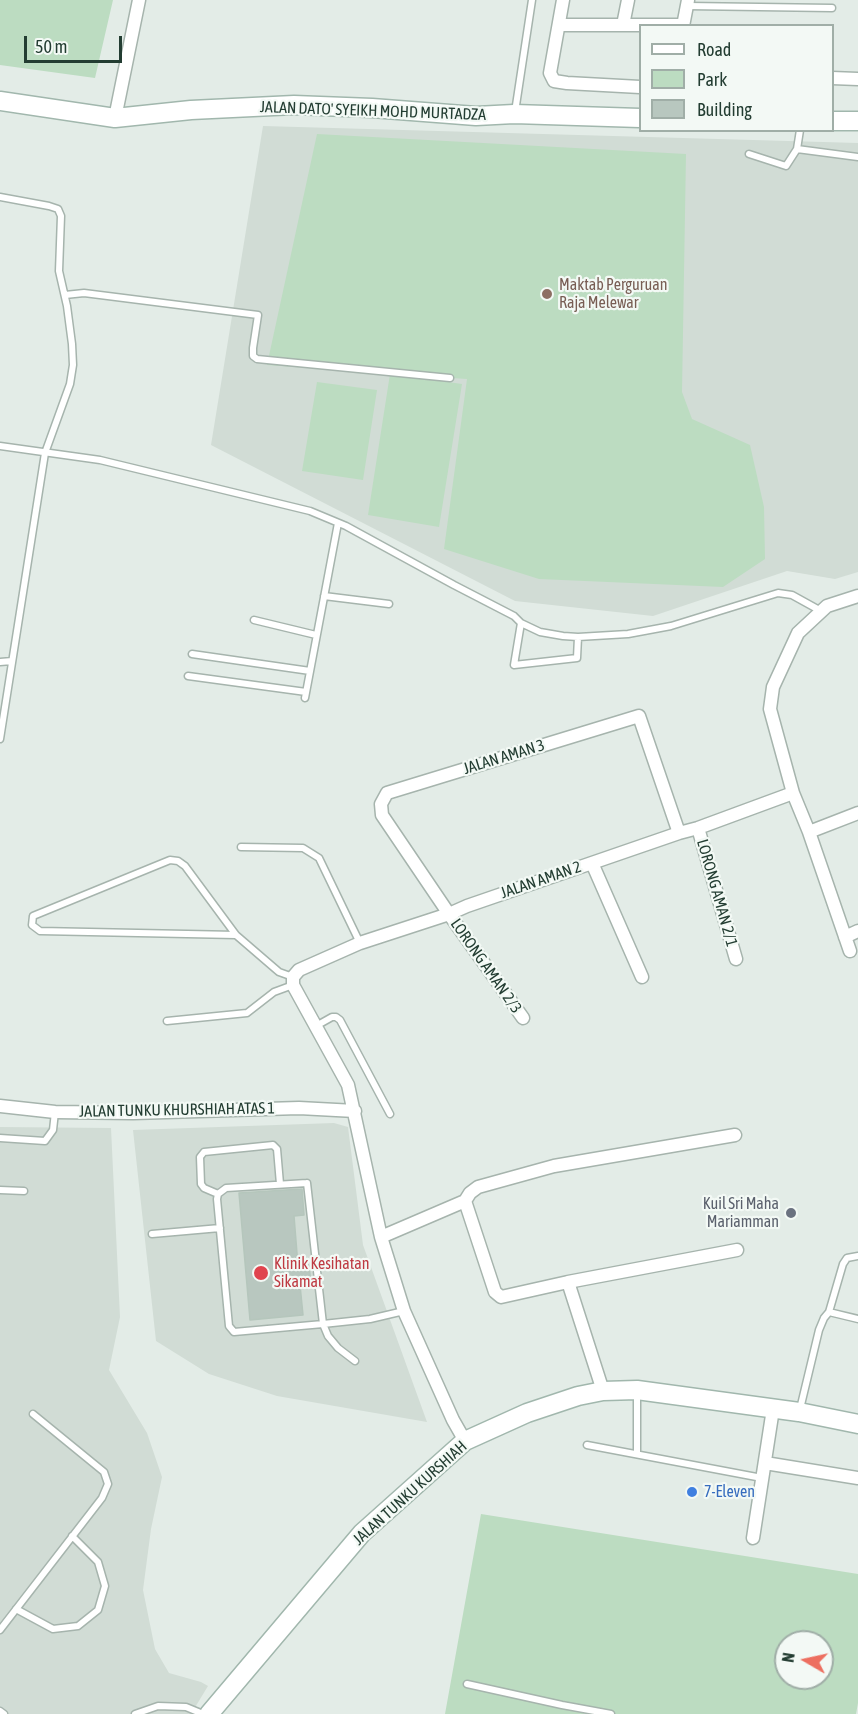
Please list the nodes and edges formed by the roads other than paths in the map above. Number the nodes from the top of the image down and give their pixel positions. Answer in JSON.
{"nodes":[{"id":1,"x":139,"y":0,"type":"edge"},
{"id":2,"x":532,"y":0,"type":"edge"},
{"id":3,"x":563,"y":0,"type":"edge"},
{"id":4,"x":628,"y":0,"type":"edge"},
{"id":5,"x":688,"y":3,"type":"edge"},
{"id":6,"x":832,"y":8,"type":"dead end"},
{"id":7,"x":683,"y":24,"type":"edge"},
{"id":8,"x":559,"y":25,"type":"junction"},
{"id":9,"x":623,"y":25,"type":"junction"},
{"id":10,"x":639,"y":25,"type":"edge"},
{"id":11,"x":834,"y":78,"type":"edge"},
{"id":12,"x":858,"y":79,"type":"edge"},
{"id":13,"x":639,"y":87,"type":"edge"},
{"id":14,"x":0,"y":101,"type":"edge"},
{"id":15,"x":514,"y":114,"type":"junction"},
{"id":16,"x":115,"y":118,"type":"junction"},
{"id":17,"x":639,"y":118,"type":"edge"},
{"id":18,"x":834,"y":121,"type":"edge"},
{"id":19,"x":858,"y":121,"type":"edge"},
{"id":20,"x":800,"y":132,"type":"edge"},
{"id":21,"x":797,"y":149,"type":"junction"},
{"id":22,"x":749,"y":154,"type":"dead end"},
{"id":23,"x":858,"y":157,"type":"edge"},
{"id":24,"x":0,"y":197,"type":"edge"},
{"id":25,"x":64,"y":295,"type":"junction"},
{"id":26,"x":450,"y":378,"type":"dead end"},
{"id":27,"x":0,"y":446,"type":"edge"},
{"id":28,"x":45,"y":453,"type":"junction"},
{"id":29,"x":338,"y":522,"type":"junction"},
{"id":30,"x":324,"y":596,"type":"junction"},
{"id":31,"x":858,"y":596,"type":"edge"},
{"id":32,"x":389,"y":604,"type":"dead end"},
{"id":33,"x":821,"y":612,"type":"junction"},
{"id":34,"x":254,"y":620,"type":"dead end"},
{"id":35,"x":520,"y":623,"type":"junction"},
{"id":36,"x":316,"y":635,"type":"junction"},
{"id":37,"x":578,"y":637,"type":"junction"},
{"id":38,"x":192,"y":654,"type":"dead end"},
{"id":39,"x":12,"y":661,"type":"junction"},
{"id":40,"x":0,"y":662,"type":"edge"},
{"id":41,"x":310,"y":671,"type":"junction"},
{"id":42,"x":188,"y":676,"type":"dead end"},
{"id":43,"x":0,"y":739,"type":"edge"},
{"id":44,"x":794,"y":793,"type":"junction"},
{"id":45,"x":858,"y":813,"type":"edge"},
{"id":46,"x":698,"y":828,"type":"junction"},
{"id":47,"x":809,"y":832,"type":"junction"},
{"id":48,"x":679,"y":833,"type":"junction"},
{"id":49,"x":241,"y":847,"type":"dead end"},
{"id":50,"x":592,"y":862,"type":"junction"},
{"id":51,"x":449,"y":914,"type":"junction"},
{"id":52,"x":858,"y":932,"type":"edge"},
{"id":53,"x":236,"y":934,"type":"junction"},
{"id":54,"x":844,"y":937,"type":"junction"},
{"id":55,"x":360,"y":943,"type":"junction"},
{"id":56,"x":850,"y":951,"type":"dead end"},
{"id":57,"x":736,"y":958,"type":"dead end"},
{"id":58,"x":642,"y":977,"type":"dead end"},
{"id":59,"x":293,"y":981,"type":"junction"},
{"id":60,"x":523,"y":1018,"type":"dead end"},
{"id":61,"x":167,"y":1021,"type":"dead end"},
{"id":62,"x":315,"y":1027,"type":"junction"},
{"id":63,"x":0,"y":1106,"type":"edge"},
{"id":64,"x":355,"y":1111,"type":"junction"},
{"id":65,"x":55,"y":1112,"type":"junction"},
{"id":66,"x":390,"y":1114,"type":"dead end"},
{"id":67,"x":735,"y":1135,"type":"dead end"},
{"id":68,"x":0,"y":1138,"type":"edge"},
{"id":69,"x":280,"y":1184,"type":"junction"},
{"id":70,"x":0,"y":1190,"type":"edge"},
{"id":71,"x":24,"y":1191,"type":"dead end"},
{"id":72,"x":218,"y":1194,"type":"junction"},
{"id":73,"x":465,"y":1201,"type":"junction"},
{"id":74,"x":220,"y":1228,"type":"junction"},
{"id":75,"x":152,"y":1234,"type":"dead end"},
{"id":76,"x":381,"y":1237,"type":"junction"},
{"id":77,"x":737,"y":1250,"type":"dead end"},
{"id":78,"x":858,"y":1256,"type":"edge"},
{"id":79,"x":568,"y":1282,"type":"junction"},
{"id":80,"x":404,"y":1311,"type":"junction"},
{"id":81,"x":829,"y":1312,"type":"junction"},
{"id":82,"x":858,"y":1319,"type":"edge"},
{"id":83,"x":322,"y":1324,"type":"junction"},
{"id":84,"x":355,"y":1361,"type":"dead end"},
{"id":85,"x":637,"y":1390,"type":"junction"},
{"id":86,"x":603,"y":1391,"type":"junction"},
{"id":87,"x":773,"y":1409,"type":"junction"},
{"id":88,"x":799,"y":1412,"type":"junction"},
{"id":89,"x":33,"y":1414,"type":"dead end"},
{"id":90,"x":858,"y":1424,"type":"edge"},
{"id":91,"x":465,"y":1441,"type":"junction"},
{"id":92,"x":587,"y":1444,"type":"dead end"},
{"id":93,"x":637,"y":1454,"type":"junction"},
{"id":94,"x":765,"y":1463,"type":"junction"},
{"id":95,"x":762,"y":1478,"type":"junction"},
{"id":96,"x":858,"y":1478,"type":"edge"},
{"id":97,"x":72,"y":1536,"type":"junction"},
{"id":98,"x":753,"y":1538,"type":"dead end"},
{"id":99,"x":16,"y":1609,"type":"junction"},
{"id":100,"x":0,"y":1630,"type":"edge"},
{"id":101,"x":467,"y":1684,"type":"dead end"},
{"id":102,"x":0,"y":1711,"type":"edge"},
{"id":103,"x":4,"y":1714,"type":"edge"},
{"id":104,"x":135,"y":1714,"type":"edge"},
{"id":105,"x":203,"y":1714,"type":"edge"},
{"id":106,"x":208,"y":1714,"type":"edge"},
{"id":107,"x":611,"y":1714,"type":"edge"}],
"edges":[{"from":1,"to":16,"type":"street"},
{"from":2,"to":15,"type":"lane"},
{"from":3,"to":8,"type":"street"},
{"from":4,"to":9,"type":"street"},
{"from":5,"to":6,"type":"lane"},
{"from":5,"to":7,"type":"street"},
{"from":8,"to":9,"type":"street"},
{"from":8,"to":13,"type":"street"},
{"from":9,"to":10,"type":"street"},
{"from":11,"to":12,"type":"street"},
{"from":14,"to":16,"type":"main road","name":"JALAN DATO' SYEIKH MOHD MURTADZA"},
{"from":15,"to":16,"type":"main road","name":"JALAN DATO' SYEIKH MOHD MURTADZA"},
{"from":15,"to":17,"type":"main road","name":"JALAN DATO' SYEIKH MOHD MURTADZA"},
{"from":18,"to":19,"type":"main road"},
{"from":20,"to":21,"type":"lane"},
{"from":21,"to":22,"type":"lane"},
{"from":21,"to":23,"type":"lane"},
{"from":24,"to":25,"type":"lane"},
{"from":25,"to":26,"type":"lane"},
{"from":25,"to":28,"type":"lane"},
{"from":27,"to":28,"type":"lane"},
{"from":28,"to":29,"type":"lane"},
{"from":28,"to":39,"type":"lane"},
{"from":29,"to":30,"type":"lane"},
{"from":29,"to":35,"type":"lane"},
{"from":30,"to":32,"type":"lane"},
{"from":30,"to":36,"type":"lane"},
{"from":31,"to":33,"type":"street"},
{"from":33,"to":37,"type":"lane"},
{"from":33,"to":44,"type":"street"},
{"from":34,"to":36,"type":"lane"},
{"from":35,"to":37,"type":"lane"},
{"from":35,"to":37,"type":"lane"},
{"from":36,"to":41,"type":"lane"},
{"from":38,"to":41,"type":"lane"},
{"from":39,"to":40,"type":"lane"},
{"from":39,"to":43,"type":"lane"},
{"from":41,"to":42,"type":"lane"},
{"from":44,"to":46,"type":"street","name":"JALAN AMAN 2"},
{"from":44,"to":47,"type":"street"},
{"from":45,"to":47,"type":"street"},
{"from":46,"to":48,"type":"street","name":"JALAN AMAN 2"},
{"from":46,"to":57,"type":"street","name":"LORONG AMAN 2/1"},
{"from":47,"to":54,"type":"street"},
{"from":48,"to":50,"type":"street","name":"JALAN AMAN 2"},
{"from":48,"to":51,"type":"street","name":"JALAN AMAN 3"},
{"from":49,"to":55,"type":"lane"},
{"from":50,"to":51,"type":"street","name":"JALAN AMAN 2"},
{"from":50,"to":58,"type":"street"},
{"from":51,"to":55,"type":"street","name":"JALAN AMAN 2"},
{"from":51,"to":60,"type":"street","name":"LORONG AMAN 2/3"},
{"from":52,"to":54,"type":"street"},
{"from":53,"to":53,"type":"lane"},
{"from":53,"to":59,"type":"lane"},
{"from":54,"to":56,"type":"street"},
{"from":55,"to":59,"type":"street","name":"JALAN AMAN 2"},
{"from":59,"to":61,"type":"lane"},
{"from":59,"to":62,"type":"street"},
{"from":62,"to":64,"type":"street"},
{"from":62,"to":66,"type":"lane"},
{"from":63,"to":65,"type":"street","name":"JALAN TUNKU KHURSHIAH ATAS 1"},
{"from":64,"to":65,"type":"street","name":"JALAN TUNKU KHURSHIAH ATAS 1"},
{"from":64,"to":76,"type":"street"},
{"from":65,"to":68,"type":"lane"},
{"from":67,"to":73,"type":"street"},
{"from":69,"to":72,"type":"lane"},
{"from":69,"to":72,"type":"lane"},
{"from":69,"to":83,"type":"lane"},
{"from":70,"to":71,"type":"lane"},
{"from":72,"to":74,"type":"lane"},
{"from":73,"to":76,"type":"street"},
{"from":73,"to":79,"type":"street"},
{"from":74,"to":75,"type":"lane"},
{"from":74,"to":83,"type":"lane"},
{"from":76,"to":80,"type":"street"},
{"from":77,"to":79,"type":"street"},
{"from":78,"to":81,"type":"lane"},
{"from":79,"to":86,"type":"street"},
{"from":80,"to":83,"type":"lane"},
{"from":80,"to":91,"type":"street"},
{"from":81,"to":82,"type":"lane"},
{"from":81,"to":88,"type":"lane"},
{"from":83,"to":84,"type":"lane"},
{"from":85,"to":86,"type":"main road","name":"JALAN TUNKU KURSHIAH"},
{"from":85,"to":87,"type":"main road","name":"JALAN TUNKU KURSHIAH"},
{"from":85,"to":93,"type":"lane"},
{"from":86,"to":91,"type":"main road","name":"JALAN TUNKU KURSHIAH"},
{"from":87,"to":88,"type":"main road","name":"JALAN TUNKU KURSHIAH"},
{"from":87,"to":94,"type":"street"},
{"from":88,"to":90,"type":"main road","name":"JALAN TUNKU KURSHIAH"},
{"from":89,"to":97,"type":"lane"},
{"from":91,"to":106,"type":"main road","name":"JALAN TUNKU KURSHIAH"},
{"from":92,"to":93,"type":"lane"},
{"from":93,"to":95,"type":"lane"},
{"from":94,"to":95,"type":"street"},
{"from":94,"to":96,"type":"street"},
{"from":95,"to":98,"type":"street"},
{"from":97,"to":99,"type":"lane"},
{"from":97,"to":99,"type":"lane"},
{"from":99,"to":100,"type":"lane"},
{"from":101,"to":107,"type":"lane"},
{"from":102,"to":103,"type":"lane"},
{"from":104,"to":105,"type":"lane"}]}
